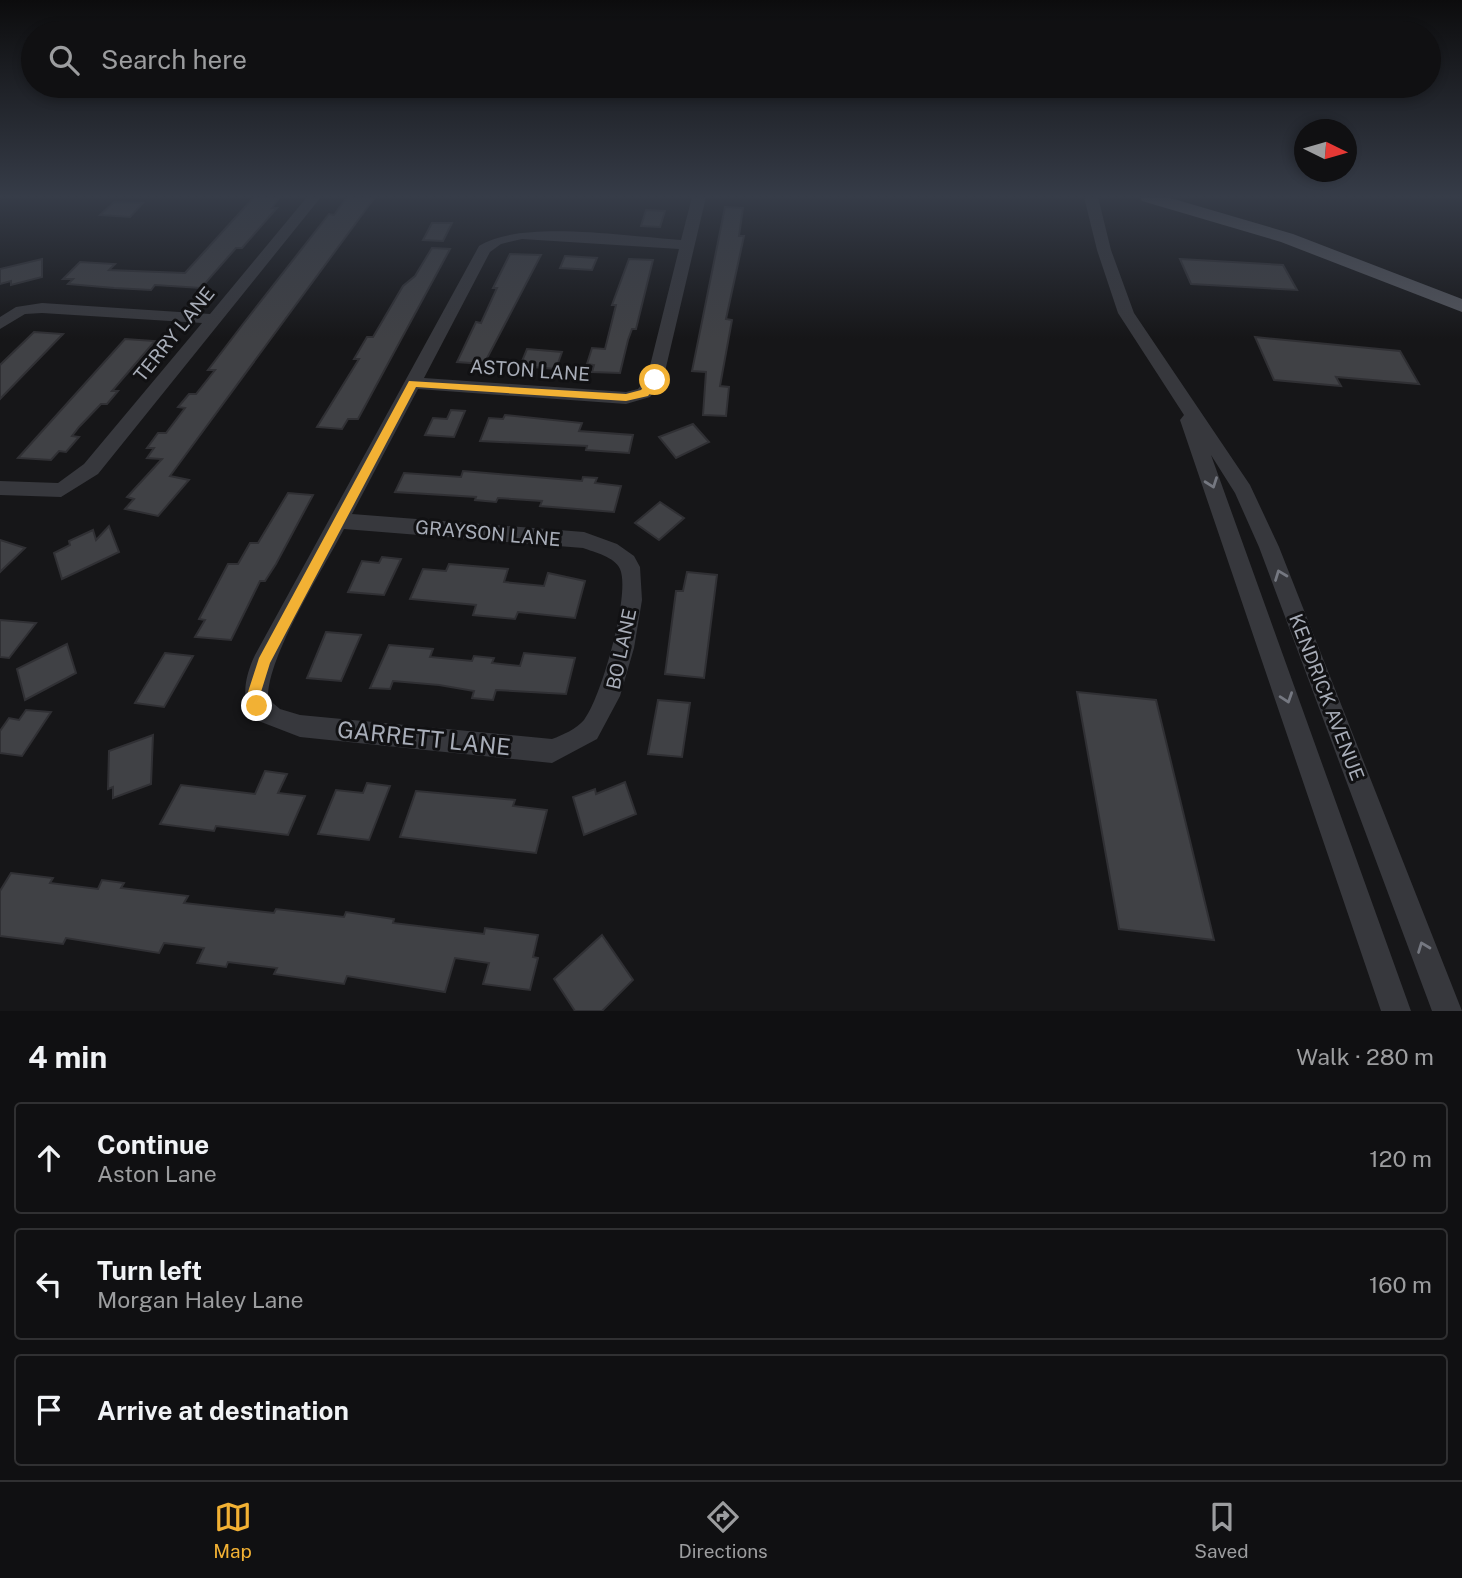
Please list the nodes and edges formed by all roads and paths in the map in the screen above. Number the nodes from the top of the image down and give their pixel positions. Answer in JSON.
{"nodes":[{"id":1,"x":275,"y":244,"type":"edge"},
{"id":2,"x":492,"y":244,"type":"edge"},
{"id":3,"x":673,"y":244,"type":"edge"},
{"id":4,"x":1103,"y":244,"type":"edge"},
{"id":5,"x":1303,"y":244,"type":"edge"},
{"id":6,"x":686,"y":245,"type":"joint"},
{"id":7,"x":1462,"y":306,"type":"edge"},
{"id":8,"x":213,"y":319,"type":"junction"},
{"id":9,"x":0,"y":324,"type":"edge"},
{"id":10,"x":413,"y":383,"type":"junction"},
{"id":11,"x":1179,"y":397,"type":"junction"},
{"id":12,"x":0,"y":488,"type":"edge"},
{"id":13,"x":341,"y":521,"type":"junction"},
{"id":14,"x":629,"y":565,"type":"joint"},
{"id":15,"x":592,"y":729,"type":"joint"},
{"id":16,"x":1396,"y":1011,"type":"edge"},
{"id":17,"x":1447,"y":1011,"type":"edge"}],
"edges":[{"from":1,"to":8,"type":"street","name":"TERRY LANE"},
{"from":2,"to":10,"type":"street"},
{"from":3,"to":6,"type":"street"},
{"from":4,"to":11,"type":"street","name":"KENDRICK AVENUE"},
{"from":5,"to":7,"type":"main road"},
{"from":6,"to":10,"type":"street","name":"ASTON LANE"},
{"from":8,"to":9,"type":"street"},
{"from":8,"to":12,"type":"street","name":"TERRY LANE"},
{"from":10,"to":13,"type":"street"},
{"from":11,"to":16,"type":"street","name":"KENDRICK AVENUE","one_way":true},
{"from":17,"to":11,"type":"street","name":"KENDRICK AVENUE","one_way":true},
{"from":13,"to":14,"type":"street","name":"GRAYSON LANE"},
{"from":13,"to":15,"type":"street","name":"GARRETT LANE"},
{"from":14,"to":15,"type":"street","name":"BO LANE"}]}
